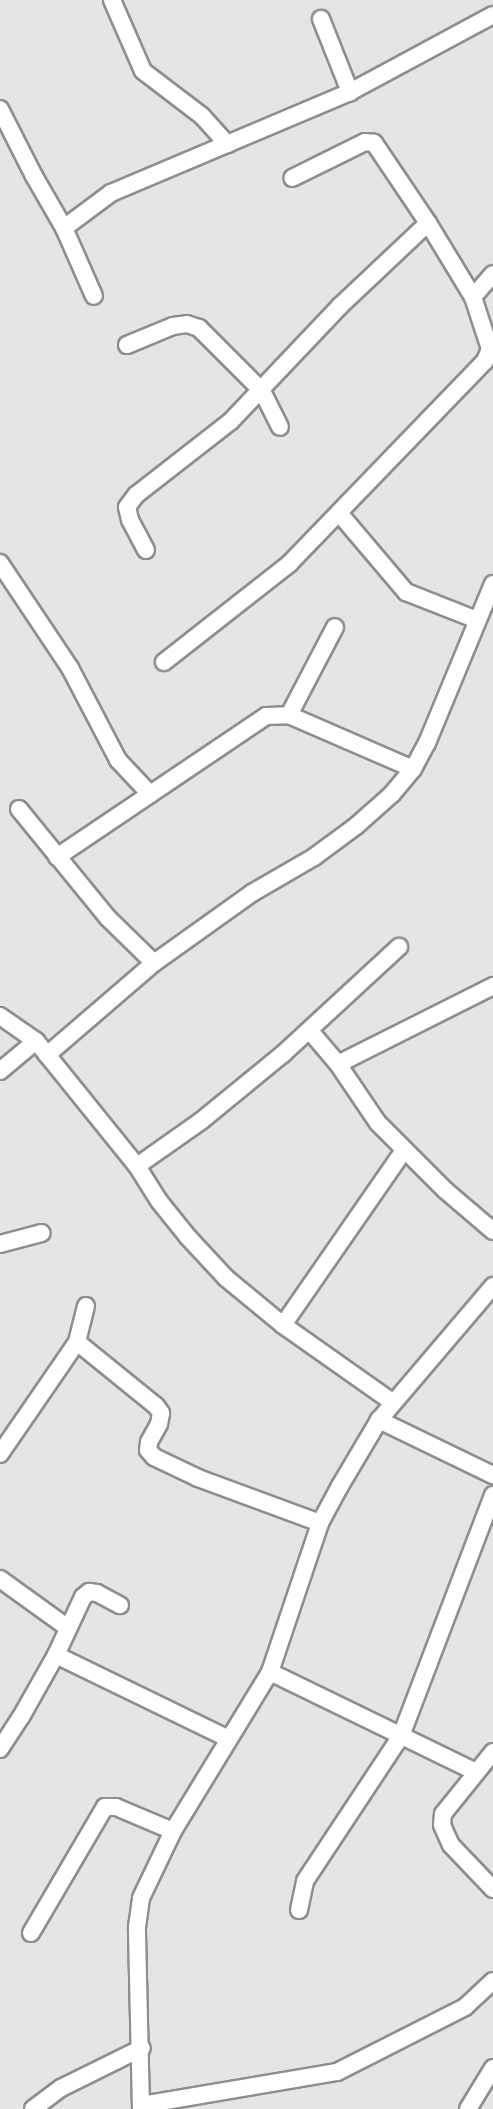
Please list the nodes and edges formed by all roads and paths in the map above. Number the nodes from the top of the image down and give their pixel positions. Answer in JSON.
{"nodes":[{"id":1,"x":112,"y":0,"type":"edge"},
{"id":2,"x":493,"y":15,"type":"edge"},
{"id":3,"x":321,"y":20,"type":"dead end"},
{"id":4,"x":350,"y":92,"type":"junction"},
{"id":5,"x":0,"y":109,"type":"edge"},
{"id":6,"x":227,"y":144,"type":"junction"},
{"id":7,"x":292,"y":177,"type":"dead end"},
{"id":8,"x":428,"y":223,"type":"junction"},
{"id":9,"x":64,"y":228,"type":"junction"},
{"id":10,"x":493,"y":274,"type":"edge"},
{"id":11,"x":94,"y":296,"type":"dead end"},
{"id":12,"x":473,"y":297,"type":"junction"},
{"id":13,"x":127,"y":345,"type":"dead end"},
{"id":14,"x":262,"y":391,"type":"junction"},
{"id":15,"x":280,"y":427,"type":"dead end"},
{"id":16,"x":339,"y":513,"type":"junction"},
{"id":17,"x":146,"y":550,"type":"dead end"},
{"id":18,"x":0,"y":563,"type":"edge"},
{"id":19,"x":493,"y":584,"type":"edge"},
{"id":20,"x":477,"y":620,"type":"junction"},
{"id":21,"x":335,"y":627,"type":"dead end"},
{"id":22,"x":164,"y":662,"type":"dead end"},
{"id":23,"x":289,"y":716,"type":"junction"},
{"id":24,"x":413,"y":769,"type":"junction"},
{"id":25,"x":150,"y":794,"type":"junction"},
{"id":26,"x":19,"y":809,"type":"dead end"},
{"id":27,"x":57,"y":857,"type":"junction"},
{"id":28,"x":399,"y":947,"type":"dead end"},
{"id":29,"x":154,"y":963,"type":"junction"},
{"id":30,"x":493,"y":985,"type":"edge"},
{"id":31,"x":0,"y":1016,"type":"edge"},
{"id":32,"x":310,"y":1031,"type":"junction"},
{"id":33,"x":36,"y":1041,"type":"junction"},
{"id":34,"x":48,"y":1055,"type":"junction"},
{"id":35,"x":338,"y":1064,"type":"junction"},
{"id":36,"x":0,"y":1071,"type":"edge"},
{"id":37,"x":404,"y":1150,"type":"junction"},
{"id":38,"x":137,"y":1166,"type":"junction"},
{"id":39,"x":493,"y":1231,"type":"edge"},
{"id":40,"x":42,"y":1233,"type":"dead end"},
{"id":41,"x":0,"y":1244,"type":"edge"},
{"id":42,"x":493,"y":1286,"type":"edge"},
{"id":43,"x":86,"y":1306,"type":"dead end"},
{"id":44,"x":283,"y":1325,"type":"junction"},
{"id":45,"x":77,"y":1342,"type":"junction"},
{"id":46,"x":392,"y":1402,"type":"junction"},
{"id":47,"x":379,"y":1420,"type":"junction"},
{"id":48,"x":0,"y":1454,"type":"edge"},
{"id":49,"x":493,"y":1475,"type":"edge"},
{"id":50,"x":493,"y":1495,"type":"edge"},
{"id":51,"x":320,"y":1523,"type":"junction"},
{"id":52,"x":0,"y":1579,"type":"edge"},
{"id":53,"x":120,"y":1605,"type":"dead end"},
{"id":54,"x":68,"y":1628,"type":"junction"},
{"id":55,"x":56,"y":1655,"type":"junction"},
{"id":56,"x":270,"y":1672,"type":"junction"},
{"id":57,"x":401,"y":1736,"type":"junction"},
{"id":58,"x":229,"y":1739,"type":"junction"},
{"id":59,"x":0,"y":1749,"type":"edge"},
{"id":60,"x":493,"y":1752,"type":"edge"},
{"id":61,"x":476,"y":1772,"type":"junction"},
{"id":62,"x":173,"y":1831,"type":"junction"},
{"id":63,"x":490,"y":1878,"type":"edge"},
{"id":64,"x":299,"y":1911,"type":"dead end"},
{"id":65,"x":31,"y":1933,"type":"dead end"},
{"id":66,"x":493,"y":1981,"type":"edge"},
{"id":67,"x":141,"y":2048,"type":"junction"},
{"id":68,"x":493,"y":2068,"type":"edge"},
{"id":69,"x":141,"y":2107,"type":"edge"},
{"id":70,"x":33,"y":2109,"type":"edge"},
{"id":71,"x":468,"y":2109,"type":"edge"}],
"edges":[{"from":1,"to":6,"type":"street"},
{"from":2,"to":4,"type":"street"},
{"from":3,"to":4,"type":"street"},
{"from":4,"to":6,"type":"street"},
{"from":5,"to":9,"type":"street"},
{"from":6,"to":9,"type":"street"},
{"from":7,"to":8,"type":"street"},
{"from":8,"to":12,"type":"street"},
{"from":8,"to":14,"type":"street"},
{"from":9,"to":11,"type":"street"},
{"from":10,"to":12,"type":"street"},
{"from":12,"to":16,"type":"street"},
{"from":13,"to":14,"type":"street"},
{"from":14,"to":15,"type":"street"},
{"from":14,"to":17,"type":"street"},
{"from":16,"to":20,"type":"street"},
{"from":16,"to":22,"type":"street"},
{"from":18,"to":25,"type":"street"},
{"from":19,"to":20,"type":"street"},
{"from":20,"to":24,"type":"street"},
{"from":21,"to":23,"type":"street"},
{"from":23,"to":24,"type":"street"},
{"from":23,"to":25,"type":"street"},
{"from":24,"to":29,"type":"street"},
{"from":25,"to":27,"type":"street"},
{"from":26,"to":27,"type":"street"},
{"from":27,"to":29,"type":"street"},
{"from":28,"to":32,"type":"street"},
{"from":29,"to":34,"type":"street"},
{"from":30,"to":35,"type":"street"},
{"from":31,"to":33,"type":"street"},
{"from":32,"to":35,"type":"street"},
{"from":32,"to":38,"type":"street"},
{"from":33,"to":34,"type":"street"},
{"from":33,"to":36,"type":"street"},
{"from":34,"to":38,"type":"street"},
{"from":35,"to":37,"type":"street"},
{"from":37,"to":39,"type":"street"},
{"from":37,"to":44,"type":"street"},
{"from":38,"to":44,"type":"street"},
{"from":40,"to":41,"type":"street"},
{"from":42,"to":46,"type":"street"},
{"from":43,"to":45,"type":"street"},
{"from":44,"to":46,"type":"street"},
{"from":45,"to":48,"type":"street"},
{"from":45,"to":51,"type":"street"},
{"from":46,"to":47,"type":"street"},
{"from":47,"to":49,"type":"street"},
{"from":47,"to":51,"type":"street"},
{"from":50,"to":57,"type":"street"},
{"from":51,"to":56,"type":"street"},
{"from":52,"to":54,"type":"street"},
{"from":53,"to":54,"type":"street"},
{"from":54,"to":55,"type":"street"},
{"from":55,"to":58,"type":"street"},
{"from":55,"to":59,"type":"street"},
{"from":56,"to":57,"type":"street"},
{"from":56,"to":58,"type":"street"},
{"from":57,"to":61,"type":"street"},
{"from":57,"to":64,"type":"street"},
{"from":58,"to":62,"type":"street"},
{"from":60,"to":61,"type":"street"},
{"from":61,"to":63,"type":"street"},
{"from":62,"to":65,"type":"street"},
{"from":62,"to":67,"type":"street"},
{"from":66,"to":69,"type":"street"},
{"from":67,"to":69,"type":"street"},
{"from":67,"to":70,"type":"street"},
{"from":68,"to":71,"type":"street"}]}
